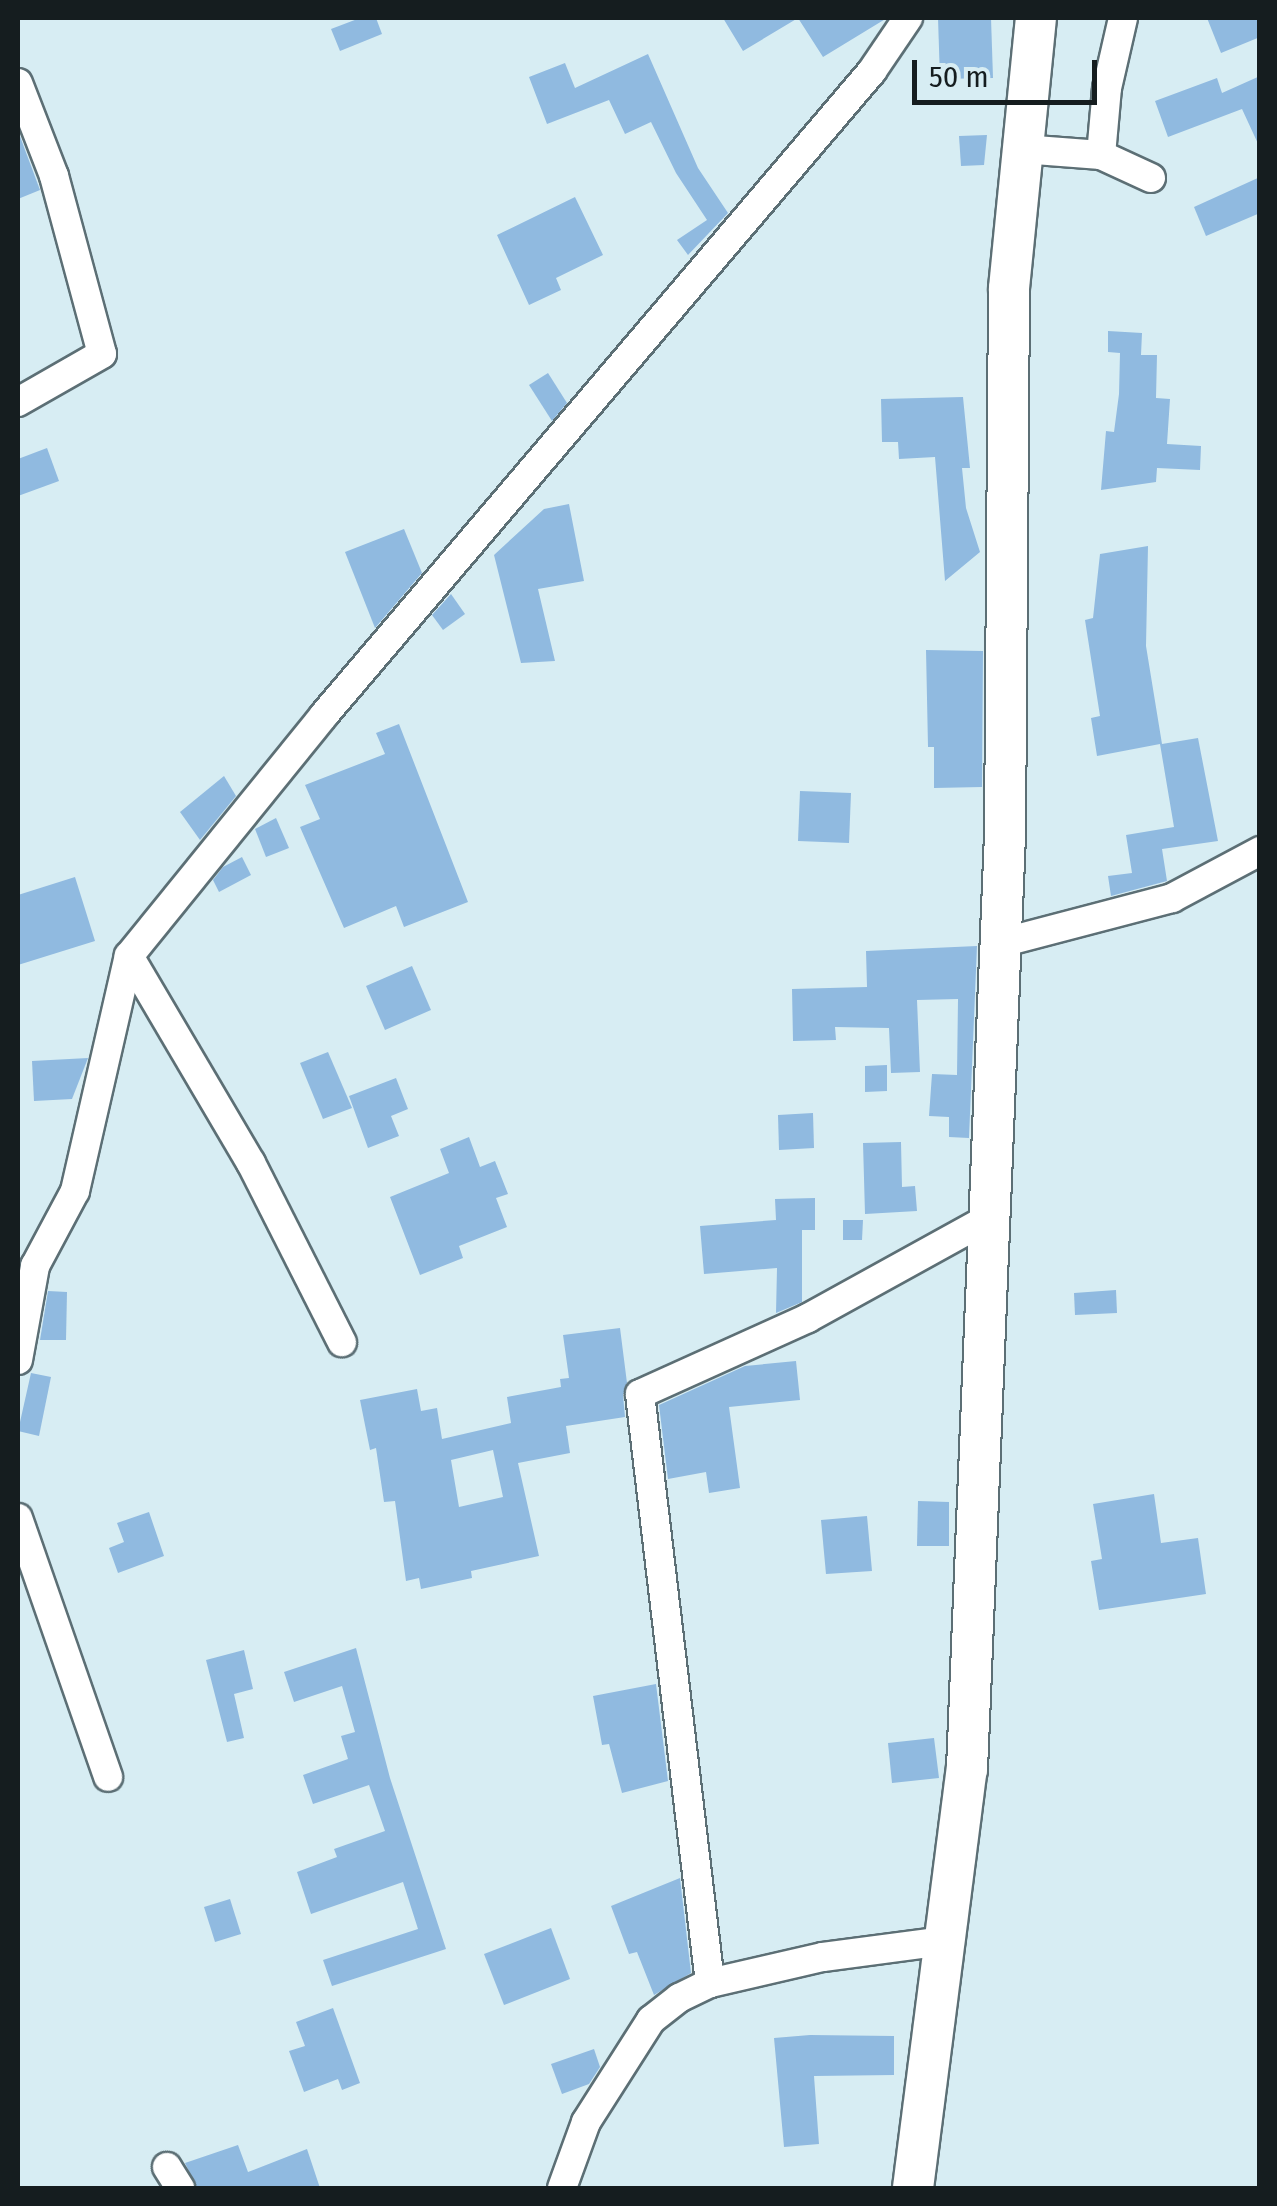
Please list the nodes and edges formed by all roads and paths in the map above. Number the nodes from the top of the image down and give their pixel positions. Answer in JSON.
{"nodes":[{"id":1,"x":908,"y":18,"type":"edge"},
{"id":2,"x":1036,"y":18,"type":"edge"},
{"id":3,"x":1123,"y":18,"type":"edge"},
{"id":4,"x":18,"y":82,"type":"edge"},
{"id":5,"x":1022,"y":148,"type":"junction"},
{"id":6,"x":1101,"y":155,"type":"junction"},
{"id":7,"x":1151,"y":178,"type":"dead end"},
{"id":8,"x":18,"y":402,"type":"edge"},
{"id":9,"x":1260,"y":850,"type":"edge"},
{"id":10,"x":1001,"y":943,"type":"junction"},
{"id":11,"x":130,"y":956,"type":"junction"},
{"id":12,"x":990,"y":1218,"type":"junction"},
{"id":13,"x":342,"y":1342,"type":"dead end"},
{"id":14,"x":18,"y":1360,"type":"edge"},
{"id":15,"x":18,"y":1518,"type":"edge"},
{"id":16,"x":108,"y":1777,"type":"dead end"},
{"id":17,"x":944,"y":1941,"type":"junction"},
{"id":18,"x":710,"y":1983,"type":"junction"},
{"id":19,"x":562,"y":2188,"type":"edge"},
{"id":20,"x":913,"y":2188,"type":"edge"}],
"edges":[{"from":1,"to":11,"type":"street"},
{"from":2,"to":5,"type":"street"},
{"from":3,"to":6,"type":"street"},
{"from":4,"to":8,"type":"street"},
{"from":5,"to":6,"type":"street"},
{"from":5,"to":10,"type":"street"},
{"from":6,"to":7,"type":"street"},
{"from":9,"to":10,"type":"street"},
{"from":10,"to":12,"type":"street"},
{"from":11,"to":13,"type":"street"},
{"from":11,"to":14,"type":"street"},
{"from":12,"to":17,"type":"street"},
{"from":12,"to":18,"type":"street"},
{"from":15,"to":16,"type":"street"},
{"from":17,"to":18,"type":"street"},
{"from":17,"to":20,"type":"street"},
{"from":18,"to":19,"type":"street"}]}
